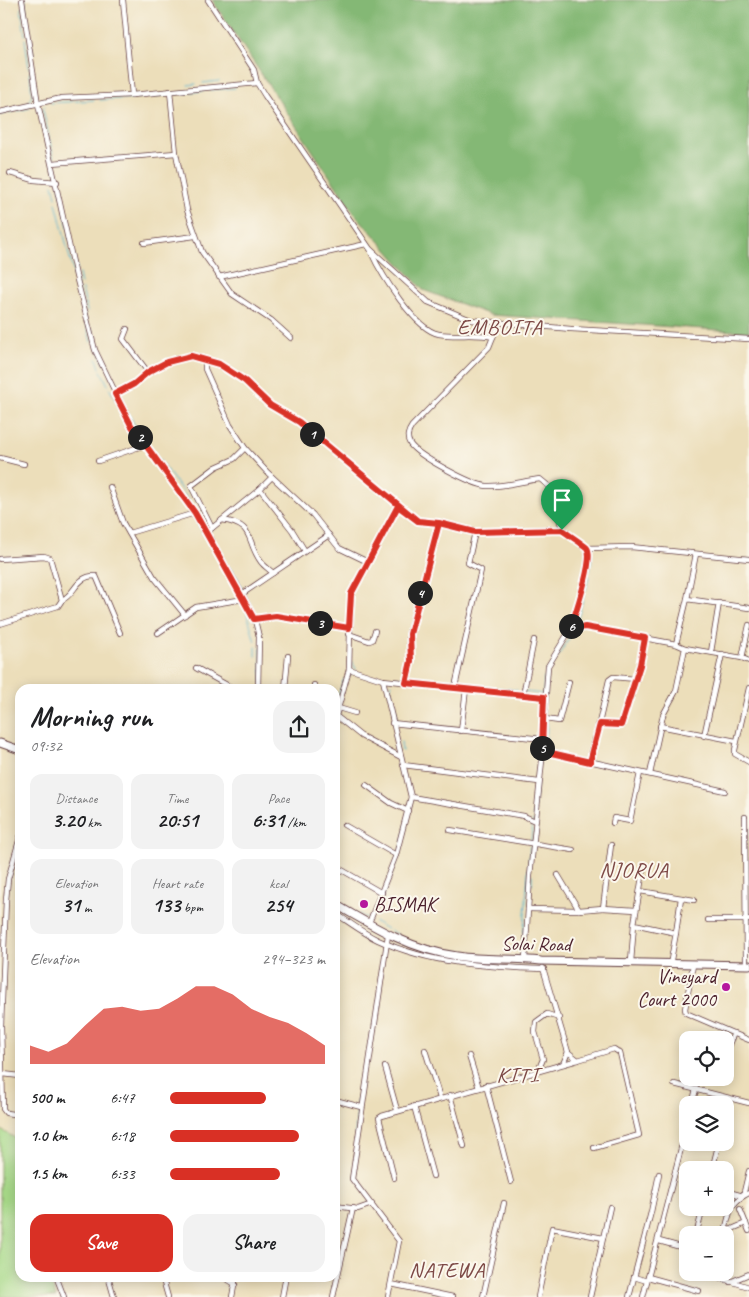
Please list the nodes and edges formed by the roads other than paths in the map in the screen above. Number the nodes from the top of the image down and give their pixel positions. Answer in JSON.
{"nodes":[{"id":1,"x":22,"y":0,"type":"edge"},
{"id":2,"x":123,"y":0,"type":"edge"},
{"id":3,"x":208,"y":0,"type":"edge"},
{"id":4,"x":257,"y":83,"type":"junction"},
{"id":5,"x":170,"y":91,"type":"junction"},
{"id":6,"x":132,"y":95,"type":"junction"},
{"id":7,"x":38,"y":104,"type":"junction"},
{"id":8,"x":0,"y":112,"type":"edge"},
{"id":9,"x":176,"y":153,"type":"junction"},
{"id":10,"x":52,"y":163,"type":"junction"},
{"id":11,"x":10,"y":173,"type":"dead end"},
{"id":12,"x":56,"y":182,"type":"junction"},
{"id":13,"x":195,"y":236,"type":"junction"},
{"id":14,"x":144,"y":244,"type":"dead end"},
{"id":15,"x":366,"y":244,"type":"junction"},
{"id":16,"x":370,"y":249,"type":"junction"},
{"id":17,"x":219,"y":277,"type":"junction"},
{"id":18,"x":500,"y":323,"type":"junction"},
{"id":19,"x":127,"y":329,"type":"dead end"},
{"id":20,"x":493,"y":337,"type":"junction"},
{"id":21,"x":291,"y":338,"type":"dead end"},
{"id":22,"x":749,"y":339,"type":"edge"},
{"id":23,"x":205,"y":361,"type":"junction"},
{"id":24,"x":148,"y":372,"type":"junction"},
{"id":25,"x":115,"y":394,"type":"junction"},
{"id":26,"x":144,"y":442,"type":"junction"},
{"id":27,"x":245,"y":448,"type":"junction"},
{"id":28,"x":0,"y":458,"type":"edge"},
{"id":29,"x":98,"y":461,"type":"dead end"},
{"id":30,"x":24,"y":464,"type":"dead end"},
{"id":31,"x":272,"y":477,"type":"junction"},
{"id":32,"x":110,"y":487,"type":"dead end"},
{"id":33,"x":260,"y":489,"type":"junction"},
{"id":34,"x":398,"y":506,"type":"junction"},
{"id":35,"x":195,"y":513,"type":"junction"},
{"id":36,"x":222,"y":520,"type":"junction"},
{"id":37,"x":439,"y":523,"type":"junction"},
{"id":38,"x":212,"y":528,"type":"junction"},
{"id":39,"x":562,"y":530,"type":"junction"},
{"id":40,"x":206,"y":532,"type":"junction"},
{"id":41,"x":475,"y":532,"type":"junction"},
{"id":42,"x":129,"y":533,"type":"junction"},
{"id":43,"x":329,"y":535,"type":"junction"},
{"id":44,"x":587,"y":548,"type":"junction"},
{"id":45,"x":305,"y":552,"type":"junction"},
{"id":46,"x":696,"y":554,"type":"junction"},
{"id":47,"x":0,"y":559,"type":"edge"},
{"id":48,"x":749,"y":559,"type":"edge"},
{"id":49,"x":368,"y":562,"type":"junction"},
{"id":50,"x":273,"y":573,"type":"junction"},
{"id":51,"x":243,"y":597,"type":"junction"},
{"id":52,"x":687,"y":599,"type":"junction"},
{"id":53,"x":62,"y":600,"type":"junction"},
{"id":54,"x":719,"y":603,"type":"junction"},
{"id":55,"x":749,"y":608,"type":"edge"},
{"id":56,"x":185,"y":615,"type":"junction"},
{"id":57,"x":254,"y":619,"type":"junction"},
{"id":58,"x":0,"y":624,"type":"edge"},
{"id":59,"x":749,"y":625,"type":"edge"},
{"id":60,"x":349,"y":628,"type":"junction"},
{"id":61,"x":570,"y":630,"type":"junction"},
{"id":62,"x":375,"y":631,"type":"dead end"},
{"id":63,"x":120,"y":633,"type":"dead end"},
{"id":64,"x":158,"y":633,"type":"dead end"},
{"id":65,"x":349,"y":634,"type":"junction"},
{"id":66,"x":645,"y":638,"type":"junction"},
{"id":67,"x":534,"y":640,"type":"dead end"},
{"id":68,"x":676,"y":644,"type":"junction"},
{"id":69,"x":684,"y":648,"type":"junction"},
{"id":70,"x":711,"y":652,"type":"junction"},
{"id":71,"x":722,"y":654,"type":"junction"},
{"id":72,"x":288,"y":656,"type":"dead end"},
{"id":73,"x":742,"y":658,"type":"junction"},
{"id":74,"x":749,"y":661,"type":"edge"},
{"id":75,"x":196,"y":668,"type":"dead end"},
{"id":76,"x":349,"y":669,"type":"junction"},
{"id":77,"x":636,"y":679,"type":"junction"},
{"id":78,"x":383,"y":680,"type":"junction"},
{"id":79,"x":568,"y":682,"type":"dead end"},
{"id":80,"x":406,"y":683,"type":"junction"},
{"id":81,"x":225,"y":684,"type":"edge"},
{"id":82,"x":259,"y":684,"type":"edge"},
{"id":83,"x":285,"y":684,"type":"edge"},
{"id":84,"x":455,"y":687,"type":"junction"},
{"id":85,"x":749,"y":688,"type":"edge"},
{"id":86,"x":466,"y":689,"type":"junction"},
{"id":87,"x":340,"y":695,"type":"edge"},
{"id":88,"x":523,"y":695,"type":"junction"},
{"id":89,"x":544,"y":697,"type":"junction"},
{"id":90,"x":340,"y":708,"type":"edge"},
{"id":91,"x":355,"y":713,"type":"dead end"},
{"id":92,"x":544,"y":718,"type":"junction"},
{"id":93,"x":340,"y":720,"type":"edge"},
{"id":94,"x":392,"y":723,"type":"junction"},
{"id":95,"x":600,"y":724,"type":"junction"},
{"id":96,"x":660,"y":726,"type":"junction"},
{"id":97,"x":462,"y":731,"type":"junction"},
{"id":98,"x":704,"y":736,"type":"junction"},
{"id":99,"x":543,"y":739,"type":"junction"},
{"id":100,"x":736,"y":741,"type":"junction"},
{"id":101,"x":0,"y":743,"type":"edge"},
{"id":102,"x":15,"y":748,"type":"edge"},
{"id":103,"x":543,"y":751,"type":"junction"},
{"id":104,"x":401,"y":757,"type":"junction"},
{"id":105,"x":590,"y":762,"type":"junction"},
{"id":106,"x":749,"y":762,"type":"edge"},
{"id":107,"x":403,"y":765,"type":"junction"},
{"id":108,"x":640,"y":773,"type":"junction"},
{"id":109,"x":650,"y":774,"type":"junction"},
{"id":110,"x":539,"y":782,"type":"junction"},
{"id":111,"x":366,"y":785,"type":"dead end"},
{"id":112,"x":725,"y":791,"type":"dead end"},
{"id":113,"x":411,"y":797,"type":"junction"},
{"id":114,"x":408,"y":811,"type":"junction"},
{"id":115,"x":745,"y":817,"type":"dead end"},
{"id":116,"x":535,"y":821,"type":"junction"},
{"id":117,"x":613,"y":823,"type":"dead end"},
{"id":118,"x":344,"y":824,"type":"dead end"},
{"id":119,"x":450,"y":830,"type":"dead end"},
{"id":120,"x":532,"y":844,"type":"junction"},
{"id":121,"x":611,"y":845,"type":"dead end"},
{"id":122,"x":573,"y":850,"type":"dead end"},
{"id":123,"x":396,"y":856,"type":"junction"},
{"id":124,"x":15,"y":857,"type":"edge"},
{"id":125,"x":340,"y":869,"type":"edge"},
{"id":126,"x":643,"y":871,"type":"dead end"},
{"id":127,"x":558,"y":874,"type":"dead end"},
{"id":128,"x":640,"y":891,"type":"junction"},
{"id":129,"x":382,"y":893,"type":"junction"},
{"id":130,"x":681,"y":898,"type":"junction"},
{"id":131,"x":694,"y":900,"type":"dead end"},
{"id":132,"x":340,"y":907,"type":"edge"},
{"id":133,"x":603,"y":908,"type":"junction"},
{"id":134,"x":528,"y":909,"type":"junction"},
{"id":135,"x":579,"y":910,"type":"junction"},
{"id":136,"x":636,"y":910,"type":"junction"},
{"id":137,"x":2,"y":915,"type":"edge"},
{"id":138,"x":340,"y":916,"type":"edge"},
{"id":139,"x":708,"y":920,"type":"dead end"},
{"id":140,"x":748,"y":920,"type":"edge"},
{"id":141,"x":369,"y":923,"type":"junction"},
{"id":142,"x":634,"y":924,"type":"junction"},
{"id":143,"x":676,"y":932,"type":"junction"},
{"id":144,"x":388,"y":935,"type":"junction"},
{"id":145,"x":387,"y":943,"type":"junction"},
{"id":146,"x":525,"y":959,"type":"junction"},
{"id":147,"x":631,"y":962,"type":"junction"},
{"id":148,"x":692,"y":964,"type":"junction"},
{"id":149,"x":542,"y":965,"type":"junction"},
{"id":150,"x":670,"y":965,"type":"junction"},
{"id":151,"x":748,"y":965,"type":"edge"},
{"id":152,"x":555,"y":1004,"type":"junction"},
{"id":153,"x":547,"y":1014,"type":"junction"},
{"id":154,"x":559,"y":1018,"type":"junction"},
{"id":155,"x":1,"y":1026,"type":"edge"},
{"id":156,"x":729,"y":1031,"type":"edge"},
{"id":157,"x":734,"y":1033,"type":"edge"},
{"id":158,"x":749,"y":1040,"type":"edge"},
{"id":159,"x":425,"y":1050,"type":"dead end"},
{"id":160,"x":568,"y":1052,"type":"junction"},
{"id":161,"x":469,"y":1056,"type":"dead end"},
{"id":162,"x":543,"y":1059,"type":"junction"},
{"id":163,"x":578,"y":1060,"type":"junction"},
{"id":164,"x":563,"y":1064,"type":"junction"},
{"id":165,"x":555,"y":1066,"type":"junction"},
{"id":166,"x":385,"y":1067,"type":"dead end"},
{"id":167,"x":538,"y":1071,"type":"junction"},
{"id":168,"x":3,"y":1074,"type":"junction"},
{"id":169,"x":15,"y":1075,"type":"edge"},
{"id":170,"x":674,"y":1084,"type":"dead end"},
{"id":171,"x":486,"y":1086,"type":"junction"},
{"id":172,"x":479,"y":1088,"type":"junction"},
{"id":173,"x":696,"y":1090,"type":"junction"},
{"id":174,"x":450,"y":1095,"type":"junction"},
{"id":175,"x":694,"y":1096,"type":"edge"},
{"id":176,"x":718,"y":1096,"type":"edge"},
{"id":177,"x":440,"y":1098,"type":"junction"},
{"id":178,"x":734,"y":1100,"type":"edge"},
{"id":179,"x":340,"y":1101,"type":"edge"},
{"id":180,"x":749,"y":1103,"type":"edge"},
{"id":181,"x":414,"y":1106,"type":"junction"},
{"id":182,"x":361,"y":1107,"type":"junction"},
{"id":183,"x":397,"y":1110,"type":"junction"},
{"id":184,"x":15,"y":1114,"type":"edge"},
{"id":185,"x":464,"y":1146,"type":"dead end"},
{"id":186,"x":594,"y":1148,"type":"dead end"},
{"id":187,"x":679,"y":1151,"type":"edge"},
{"id":188,"x":749,"y":1171,"type":"edge"},
{"id":189,"x":658,"y":1174,"type":"dead end"},
{"id":190,"x":433,"y":1176,"type":"dead end"},
{"id":191,"x":394,"y":1178,"type":"dead end"},
{"id":192,"x":511,"y":1182,"type":"dead end"},
{"id":193,"x":655,"y":1192,"type":"junction"},
{"id":194,"x":749,"y":1193,"type":"edge"},
{"id":195,"x":734,"y":1194,"type":"edge"},
{"id":196,"x":667,"y":1195,"type":"junction"},
{"id":197,"x":743,"y":1196,"type":"junction"},
{"id":198,"x":504,"y":1203,"type":"dead end"},
{"id":199,"x":372,"y":1204,"type":"junction"},
{"id":200,"x":340,"y":1207,"type":"edge"},
{"id":201,"x":610,"y":1207,"type":"dead end"},
{"id":202,"x":353,"y":1208,"type":"junction"},
{"id":203,"x":740,"y":1209,"type":"dead end"},
{"id":204,"x":746,"y":1223,"type":"junction"},
{"id":205,"x":727,"y":1226,"type":"edge"},
{"id":206,"x":734,"y":1229,"type":"edge"},
{"id":207,"x":749,"y":1231,"type":"edge"},
{"id":208,"x":603,"y":1238,"type":"junction"},
{"id":209,"x":658,"y":1241,"type":"junction"},
{"id":210,"x":679,"y":1247,"type":"edge"},
{"id":211,"x":340,"y":1266,"type":"edge"},
{"id":212,"x":749,"y":1274,"type":"edge"},
{"id":213,"x":634,"y":1277,"type":"junction"},
{"id":214,"x":647,"y":1279,"type":"junction"},
{"id":215,"x":58,"y":1282,"type":"edge"},
{"id":216,"x":110,"y":1282,"type":"edge"},
{"id":217,"x":164,"y":1282,"type":"edge"},
{"id":218,"x":232,"y":1282,"type":"edge"},
{"id":219,"x":285,"y":1282,"type":"edge"},
{"id":220,"x":336,"y":1282,"type":"edge"},
{"id":221,"x":730,"y":1282,"type":"joint"},
{"id":222,"x":235,"y":1284,"type":"joint"},
{"id":223,"x":391,"y":1284,"type":"junction"},
{"id":224,"x":749,"y":1287,"type":"edge"},
{"id":225,"x":699,"y":1291,"type":"dead end"},
{"id":226,"x":64,"y":1297,"type":"edge"},
{"id":227,"x":114,"y":1297,"type":"edge"},
{"id":228,"x":168,"y":1297,"type":"edge"},
{"id":229,"x":232,"y":1297,"type":"edge"},
{"id":230,"x":282,"y":1297,"type":"edge"},
{"id":231,"x":333,"y":1297,"type":"edge"},
{"id":232,"x":388,"y":1297,"type":"edge"},
{"id":233,"x":453,"y":1297,"type":"edge"},
{"id":234,"x":483,"y":1297,"type":"edge"},
{"id":235,"x":538,"y":1297,"type":"edge"},
{"id":236,"x":590,"y":1297,"type":"edge"},
{"id":237,"x":629,"y":1297,"type":"edge"},
{"id":238,"x":643,"y":1297,"type":"edge"}],
"edges":[{"from":1,"to":7,"type":"street"},
{"from":2,"to":6,"type":"street"},
{"from":3,"to":4,"type":"street"},
{"from":4,"to":5,"type":"street"},
{"from":4,"to":15,"type":"street"},
{"from":5,"to":6,"type":"street"},
{"from":5,"to":9,"type":"street"},
{"from":6,"to":7,"type":"street"},
{"from":7,"to":8,"type":"street"},
{"from":7,"to":10,"type":"street"},
{"from":9,"to":10,"type":"street"},
{"from":9,"to":13,"type":"street"},
{"from":10,"to":12,"type":"street"},
{"from":11,"to":12,"type":"street"},
{"from":12,"to":25,"type":"street"},
{"from":13,"to":14,"type":"street"},
{"from":13,"to":17,"type":"street"},
{"from":15,"to":16,"type":"street"},
{"from":15,"to":17,"type":"street"},
{"from":16,"to":18,"type":"street"},
{"from":16,"to":20,"type":"street"},
{"from":17,"to":21,"type":"street"},
{"from":18,"to":20,"type":"street"},
{"from":18,"to":22,"type":"street"},
{"from":19,"to":24,"type":"street"},
{"from":20,"to":39,"type":"street"},
{"from":23,"to":24,"type":"street"},
{"from":23,"to":27,"type":"street"},
{"from":23,"to":34,"type":"street"},
{"from":24,"to":25,"type":"street"},
{"from":25,"to":26,"type":"street"},
{"from":26,"to":29,"type":"street"},
{"from":26,"to":35,"type":"street"},
{"from":27,"to":31,"type":"street"},
{"from":27,"to":38,"type":"street"},
{"from":28,"to":30,"type":"street"},
{"from":31,"to":33,"type":"street"},
{"from":31,"to":43,"type":"street"},
{"from":32,"to":42,"type":"street"},
{"from":33,"to":36,"type":"street"},
{"from":33,"to":45,"type":"street"},
{"from":34,"to":37,"type":"street"},
{"from":34,"to":49,"type":"street"},
{"from":35,"to":40,"type":"street"},
{"from":35,"to":42,"type":"street"},
{"from":36,"to":38,"type":"street"},
{"from":36,"to":50,"type":"street"},
{"from":37,"to":41,"type":"street"},
{"from":37,"to":80,"type":"street"},
{"from":38,"to":40,"type":"street"},
{"from":39,"to":41,"type":"street"},
{"from":39,"to":44,"type":"street"},
{"from":40,"to":51,"type":"street"},
{"from":41,"to":84,"type":"street"},
{"from":42,"to":56,"type":"street"},
{"from":43,"to":45,"type":"street"},
{"from":43,"to":49,"type":"street"},
{"from":44,"to":46,"type":"street"},
{"from":44,"to":61,"type":"street"},
{"from":45,"to":50,"type":"street"},
{"from":46,"to":48,"type":"street"},
{"from":46,"to":52,"type":"street"},
{"from":47,"to":53,"type":"street"},
{"from":49,"to":60,"type":"street"},
{"from":50,"to":51,"type":"street"},
{"from":51,"to":56,"type":"street"},
{"from":51,"to":57,"type":"street"},
{"from":52,"to":54,"type":"street"},
{"from":52,"to":68,"type":"street"},
{"from":53,"to":58,"type":"street"},
{"from":53,"to":63,"type":"street"},
{"from":54,"to":55,"type":"street"},
{"from":54,"to":70,"type":"street"},
{"from":56,"to":64,"type":"street"},
{"from":57,"to":60,"type":"street"},
{"from":57,"to":82,"type":"street"},
{"from":59,"to":73,"type":"street"},
{"from":60,"to":65,"type":"street"},
{"from":61,"to":66,"type":"street"},
{"from":61,"to":89,"type":"street"},
{"from":62,"to":65,"type":"street"},
{"from":65,"to":76,"type":"street"},
{"from":66,"to":68,"type":"street"},
{"from":66,"to":77,"type":"street"},
{"from":67,"to":88,"type":"street"},
{"from":68,"to":69,"type":"street"},
{"from":69,"to":70,"type":"street"},
{"from":69,"to":96,"type":"street"},
{"from":70,"to":71,"type":"street"},
{"from":71,"to":73,"type":"street"},
{"from":71,"to":98,"type":"street"},
{"from":72,"to":83,"type":"street"},
{"from":73,"to":74,"type":"street"},
{"from":75,"to":81,"type":"street"},
{"from":76,"to":78,"type":"street"},
{"from":76,"to":87,"type":"street"},
{"from":77,"to":95,"type":"street"},
{"from":77,"to":95,"type":"street"},
{"from":78,"to":80,"type":"street"},
{"from":78,"to":94,"type":"street"},
{"from":79,"to":92,"type":"street"},
{"from":80,"to":84,"type":"street"},
{"from":84,"to":86,"type":"street"},
{"from":85,"to":100,"type":"street"},
{"from":86,"to":88,"type":"street"},
{"from":86,"to":97,"type":"street"},
{"from":88,"to":89,"type":"street"},
{"from":89,"to":92,"type":"street"},
{"from":90,"to":91,"type":"street"},
{"from":92,"to":99,"type":"street"},
{"from":93,"to":104,"type":"street"},
{"from":94,"to":97,"type":"street"},
{"from":94,"to":104,"type":"street"},
{"from":95,"to":105,"type":"street"},
{"from":96,"to":98,"type":"street"},
{"from":96,"to":109,"type":"street"},
{"from":97,"to":99,"type":"street"},
{"from":98,"to":100,"type":"street"},
{"from":99,"to":103,"type":"street"},
{"from":100,"to":106,"type":"street"},
{"from":101,"to":102,"type":"highway"},
{"from":103,"to":105,"type":"street"},
{"from":103,"to":110,"type":"street"},
{"from":104,"to":107,"type":"street"},
{"from":105,"to":108,"type":"street"},
{"from":107,"to":110,"type":"street"},
{"from":107,"to":113,"type":"street"},
{"from":108,"to":109,"type":"street"},
{"from":108,"to":117,"type":"street"},
{"from":109,"to":112,"type":"street"},
{"from":110,"to":116,"type":"street"},
{"from":111,"to":114,"type":"street"},
{"from":113,"to":114,"type":"street"},
{"from":113,"to":116,"type":"street"},
{"from":114,"to":123,"type":"street"},
{"from":115,"to":140,"type":"street"},
{"from":116,"to":120,"type":"street"},
{"from":118,"to":123,"type":"street"},
{"from":119,"to":120,"type":"street"},
{"from":120,"to":122,"type":"street"},
{"from":120,"to":134,"type":"street"},
{"from":121,"to":133,"type":"street"},
{"from":123,"to":129,"type":"street"},
{"from":124,"to":137,"type":"street"},
{"from":125,"to":129,"type":"street"},
{"from":126,"to":128,"type":"street"},
{"from":127,"to":135,"type":"street"},
{"from":128,"to":130,"type":"street"},
{"from":128,"to":136,"type":"street"},
{"from":129,"to":141,"type":"street"},
{"from":130,"to":131,"type":"street"},
{"from":130,"to":143,"type":"street"},
{"from":132,"to":141,"type":"highway","name":"Solai Road"},
{"from":133,"to":135,"type":"street"},
{"from":133,"to":136,"type":"street"},
{"from":134,"to":135,"type":"street"},
{"from":134,"to":146,"type":"street"},
{"from":136,"to":142,"type":"street"},
{"from":137,"to":155,"type":"street"},
{"from":138,"to":145,"type":"street"},
{"from":139,"to":140,"type":"street"},
{"from":140,"to":151,"type":"street"},
{"from":141,"to":144,"type":"highway","name":"Solai Road"},
{"from":142,"to":143,"type":"street"},
{"from":142,"to":147,"type":"street"},
{"from":143,"to":150,"type":"street"},
{"from":144,"to":145,"type":"street"},
{"from":144,"to":146,"type":"highway","name":"Solai Road"},
{"from":145,"to":149,"type":"street"},
{"from":145,"to":182,"type":"street"},
{"from":146,"to":149,"type":"highway","name":"Solai Road"},
{"from":147,"to":149,"type":"highway","name":"Solai Road"},
{"from":147,"to":150,"type":"highway","name":"Solai Road"},
{"from":148,"to":150,"type":"highway","name":"Solai Road"},
{"from":148,"to":151,"type":"highway","name":"Solai Road"},
{"from":148,"to":156,"type":"street"},
{"from":149,"to":152,"type":"street"},
{"from":152,"to":153,"type":"street"},
{"from":152,"to":154,"type":"street"},
{"from":153,"to":154,"type":"street"},
{"from":153,"to":162,"type":"street"},
{"from":154,"to":160,"type":"street"},
{"from":155,"to":168,"type":"street"},
{"from":157,"to":158,"type":"street"},
{"from":159,"to":177,"type":"street"},
{"from":160,"to":163,"type":"street"},
{"from":160,"to":164,"type":"street"},
{"from":161,"to":172,"type":"street"},
{"from":162,"to":165,"type":"street"},
{"from":162,"to":167,"type":"street"},
{"from":163,"to":164,"type":"street"},
{"from":163,"to":186,"type":"street"},
{"from":164,"to":165,"type":"street"},
{"from":165,"to":167,"type":"street"},
{"from":166,"to":183,"type":"street"},
{"from":167,"to":171,"type":"street"},
{"from":168,"to":169,"type":"street"},
{"from":168,"to":184,"type":"street"},
{"from":170,"to":173,"type":"street"},
{"from":171,"to":172,"type":"street"},
{"from":171,"to":192,"type":"street"},
{"from":172,"to":174,"type":"street"},
{"from":173,"to":175,"type":"street"},
{"from":173,"to":176,"type":"street"},
{"from":174,"to":177,"type":"street"},
{"from":174,"to":185,"type":"street"},
{"from":177,"to":181,"type":"street"},
{"from":178,"to":180,"type":"street"},
{"from":179,"to":182,"type":"street"},
{"from":181,"to":183,"type":"street"},
{"from":181,"to":190,"type":"street"},
{"from":182,"to":199,"type":"street"},
{"from":183,"to":191,"type":"street"},
{"from":187,"to":196,"type":"street"},
{"from":188,"to":197,"type":"street"},
{"from":189,"to":193,"type":"street"},
{"from":193,"to":196,"type":"street"},
{"from":193,"to":213,"type":"street"},
{"from":194,"to":197,"type":"street"},
{"from":195,"to":197,"type":"street"},
{"from":196,"to":209,"type":"street"},
{"from":197,"to":205,"type":"street"},
{"from":198,"to":234,"type":"street"},
{"from":199,"to":202,"type":"street"},
{"from":199,"to":223,"type":"street"},
{"from":200,"to":202,"type":"street"},
{"from":201,"to":208,"type":"street"},
{"from":202,"to":211,"type":"street"},
{"from":203,"to":204,"type":"street"},
{"from":204,"to":206,"type":"street"},
{"from":204,"to":207,"type":"street"},
{"from":208,"to":235,"type":"street"},
{"from":208,"to":236,"type":"street"},
{"from":209,"to":210,"type":"street"},
{"from":209,"to":214,"type":"street"},
{"from":212,"to":221,"type":"street"},
{"from":213,"to":214,"type":"street"},
{"from":213,"to":237,"type":"street"},
{"from":214,"to":225,"type":"street"},
{"from":214,"to":238,"type":"street"},
{"from":215,"to":226,"type":"street"},
{"from":216,"to":227,"type":"street"},
{"from":217,"to":228,"type":"street"},
{"from":218,"to":222,"type":"street"},
{"from":219,"to":230,"type":"street"},
{"from":220,"to":231,"type":"street"},
{"from":221,"to":224,"type":"street"},
{"from":222,"to":229,"type":"street"},
{"from":223,"to":232,"type":"street"},
{"from":223,"to":233,"type":"street"}]}
